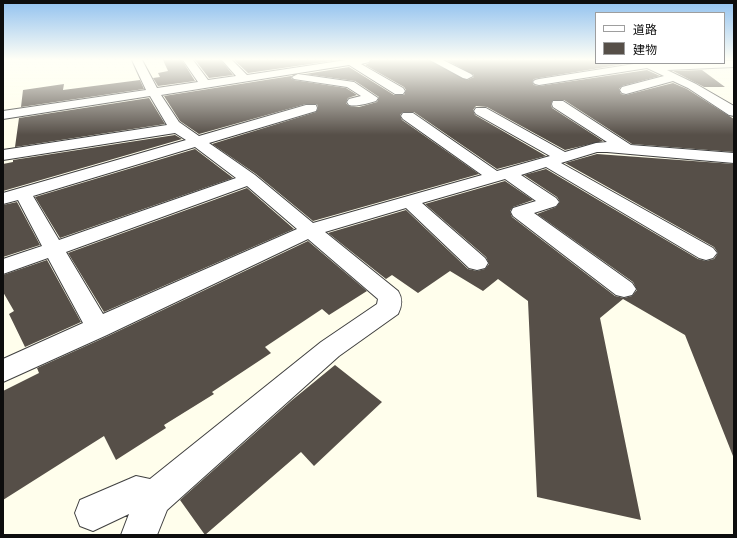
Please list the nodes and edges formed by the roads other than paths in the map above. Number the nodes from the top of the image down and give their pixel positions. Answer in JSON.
{"nodes":[{"id":1,"x":150,"y":85,"type":"edge"},
{"id":2,"x":198,"y":85,"type":"edge"},
{"id":3,"x":352,"y":85,"type":"edge"},
{"id":4,"x":391,"y":85,"type":"edge"},
{"id":5,"x":644,"y":85,"type":"edge"},
{"id":6,"x":689,"y":85,"type":"edge"},
{"id":7,"x":626,"y":90,"type":"dead end"},
{"id":8,"x":399,"y":91,"type":"dead end"},
{"id":9,"x":153,"y":92,"type":"junction"},
{"id":10,"x":716,"y":99,"type":"junction"},
{"id":11,"x":734,"y":99,"type":"edge"},
{"id":12,"x":353,"y":102,"type":"dead end"},
{"id":13,"x":558,"y":104,"type":"dead end"},
{"id":14,"x":311,"y":108,"type":"dead end"},
{"id":15,"x":482,"y":111,"type":"dead end"},
{"id":16,"x":734,"y":112,"type":"edge"},
{"id":17,"x":514,"y":115,"type":"dead end"},
{"id":18,"x":3,"y":116,"type":"edge"},
{"id":19,"x":408,"y":116,"type":"dead end"},
{"id":20,"x":496,"y":120,"type":"junction"},
{"id":21,"x":177,"y":128,"type":"junction"},
{"id":22,"x":196,"y":142,"type":"junction"},
{"id":23,"x":627,"y":149,"type":"junction"},
{"id":24,"x":3,"y":154,"type":"edge"},
{"id":25,"x":734,"y":158,"type":"edge"},
{"id":26,"x":556,"y":160,"type":"junction"},
{"id":27,"x":501,"y":175,"type":"junction"},
{"id":28,"x":248,"y":179,"type":"junction"},
{"id":29,"x":23,"y":193,"type":"junction"},
{"id":30,"x":3,"y":199,"type":"edge"},
{"id":31,"x":409,"y":201,"type":"junction"},
{"id":32,"x":311,"y":230,"type":"junction"},
{"id":33,"x":54,"y":249,"type":"junction"},
{"id":34,"x":706,"y":253,"type":"dead end"},
{"id":35,"x":477,"y":263,"type":"dead end"},
{"id":36,"x":3,"y":267,"type":"edge"},
{"id":37,"x":624,"y":289,"type":"dead end"},
{"id":38,"x":98,"y":328,"type":"junction"},
{"id":39,"x":3,"y":371,"type":"edge"},
{"id":40,"x":154,"y":498,"type":"junction"},
{"id":41,"x":93,"y":513,"type":"dead end"},
{"id":42,"x":139,"y":535,"type":"edge"}],
"edges":[{"from":1,"to":9,"type":"street"},
{"from":2,"to":9,"type":"street"},
{"from":3,"to":12,"type":"street"},
{"from":4,"to":8,"type":"street"},
{"from":5,"to":7,"type":"street"},
{"from":6,"to":10,"type":"street"},
{"from":9,"to":18,"type":"street"},
{"from":9,"to":21,"type":"street"},
{"from":10,"to":11,"type":"street"},
{"from":10,"to":16,"type":"street"},
{"from":13,"to":23,"type":"street"},
{"from":14,"to":22,"type":"street"},
{"from":15,"to":20,"type":"street"},
{"from":17,"to":20,"type":"street"},
{"from":19,"to":27,"type":"street"},
{"from":20,"to":26,"type":"street"},
{"from":21,"to":22,"type":"street"},
{"from":21,"to":24,"type":"street"},
{"from":22,"to":28,"type":"street"},
{"from":22,"to":29,"type":"street"},
{"from":23,"to":25,"type":"street"},
{"from":23,"to":26,"type":"street"},
{"from":26,"to":27,"type":"street"},
{"from":26,"to":34,"type":"street"},
{"from":27,"to":31,"type":"street"},
{"from":27,"to":37,"type":"street"},
{"from":28,"to":32,"type":"street"},
{"from":28,"to":33,"type":"street"},
{"from":29,"to":30,"type":"street"},
{"from":29,"to":33,"type":"street"},
{"from":31,"to":32,"type":"street"},
{"from":31,"to":35,"type":"street"},
{"from":32,"to":38,"type":"street"},
{"from":32,"to":40,"type":"street"},
{"from":33,"to":36,"type":"street"},
{"from":33,"to":38,"type":"street"},
{"from":38,"to":39,"type":"street"},
{"from":40,"to":41,"type":"street"},
{"from":40,"to":42,"type":"street"}]}
